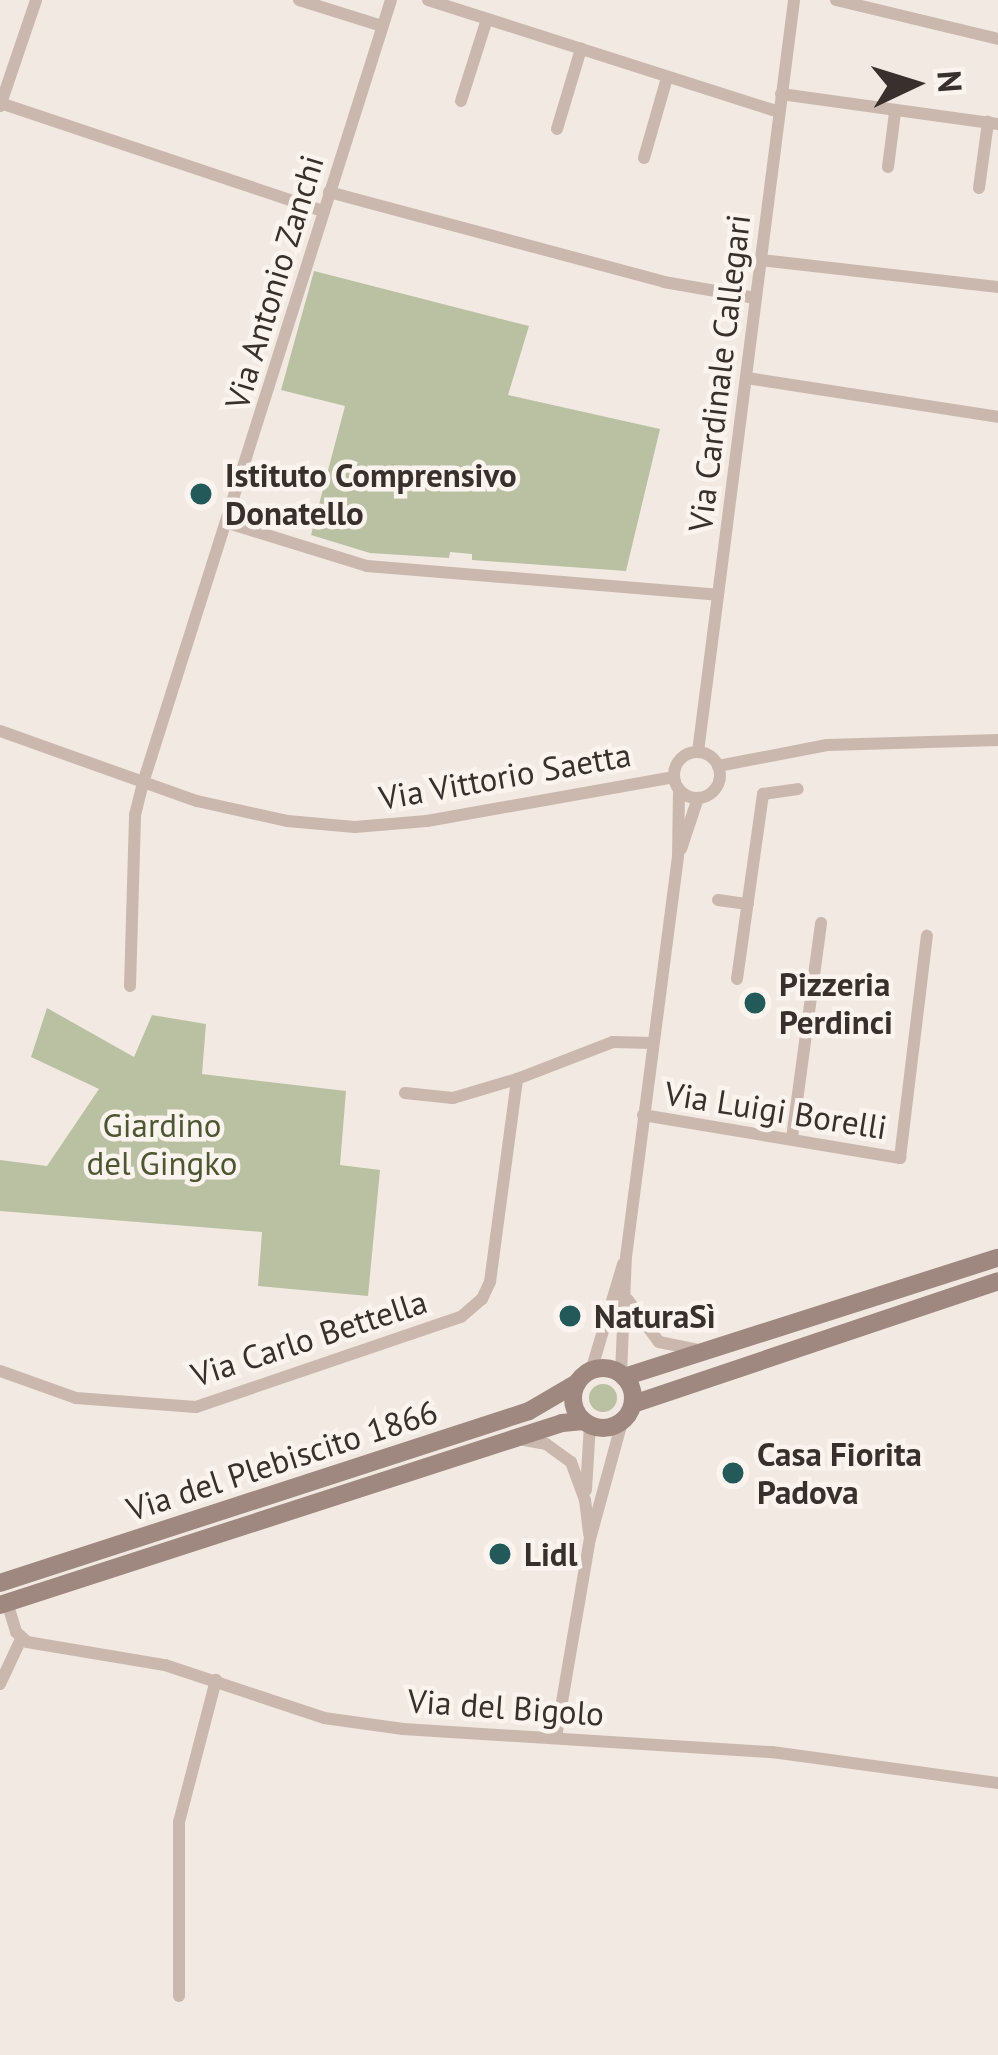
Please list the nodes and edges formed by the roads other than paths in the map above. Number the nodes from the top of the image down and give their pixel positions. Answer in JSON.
{"nodes":[{"id":1,"x":36,"y":0,"type":"edge"},
{"id":2,"x":299,"y":0,"type":"edge"},
{"id":3,"x":391,"y":0,"type":"edge"},
{"id":4,"x":428,"y":0,"type":"edge"},
{"id":5,"x":794,"y":0,"type":"edge"},
{"id":6,"x":836,"y":0,"type":"edge"},
{"id":7,"x":487,"y":19,"type":"junction"},
{"id":8,"x":382,"y":26,"type":"junction"},
{"id":9,"x":998,"y":39,"type":"edge"},
{"id":10,"x":581,"y":49,"type":"junction"},
{"id":11,"x":667,"y":78,"type":"junction"},
{"id":12,"x":781,"y":94,"type":"junction"},
{"id":13,"x":461,"y":101,"type":"dead end"},
{"id":14,"x":0,"y":104,"type":"edge"},
{"id":15,"x":778,"y":112,"type":"junction"},
{"id":16,"x":895,"y":112,"type":"junction"},
{"id":17,"x":993,"y":123,"type":"edge"},
{"id":18,"x":556,"y":129,"type":"dead end"},
{"id":19,"x":644,"y":158,"type":"dead end"},
{"id":20,"x":888,"y":167,"type":"dead end"},
{"id":21,"x":979,"y":188,"type":"dead end"},
{"id":22,"x":329,"y":192,"type":"junction"},
{"id":23,"x":322,"y":212,"type":"junction"},
{"id":24,"x":761,"y":260,"type":"junction"},
{"id":25,"x":998,"y":287,"type":"edge"},
{"id":26,"x":757,"y":298,"type":"junction"},
{"id":27,"x":747,"y":378,"type":"junction"},
{"id":28,"x":998,"y":417,"type":"edge"},
{"id":29,"x":228,"y":523,"type":"junction"},
{"id":30,"x":718,"y":596,"type":"junction"},
{"id":31,"x":0,"y":731,"type":"edge"},
{"id":32,"x":998,"y":740,"type":"edge"},
{"id":33,"x":698,"y":752,"type":"junction"},
{"id":34,"x":718,"y":766,"type":"junction"},
{"id":35,"x":676,"y":783,"type":"junction"},
{"id":36,"x":142,"y":786,"type":"junction"},
{"id":37,"x":798,"y":789,"type":"dead end"},
{"id":38,"x":698,"y":798,"type":"junction"},
{"id":39,"x":678,"y":856,"type":"junction"},
{"id":40,"x":718,"y":900,"type":"dead end"},
{"id":41,"x":748,"y":904,"type":"junction"},
{"id":42,"x":820,"y":923,"type":"dead end"},
{"id":43,"x":927,"y":936,"type":"dead end"},
{"id":44,"x":737,"y":979,"type":"dead end"},
{"id":45,"x":130,"y":986,"type":"dead end"},
{"id":46,"x":653,"y":1043,"type":"junction"},
{"id":47,"x":517,"y":1079,"type":"junction"},
{"id":48,"x":405,"y":1094,"type":"dead end"},
{"id":49,"x":643,"y":1115,"type":"junction"},
{"id":50,"x":792,"y":1138,"type":"junction"},
{"id":51,"x":626,"y":1257,"type":"junction"},
{"id":52,"x":998,"y":1258,"type":"edge"},
{"id":53,"x":998,"y":1281,"type":"edge"},
{"id":54,"x":628,"y":1300,"type":"junction"},
{"id":55,"x":712,"y":1351,"type":"junction"},
{"id":56,"x":0,"y":1371,"type":"edge"},
{"id":57,"x":623,"y":1376,"type":"junction"},
{"id":58,"x":584,"y":1377,"type":"junction"},
{"id":59,"x":632,"y":1404,"type":"junction"},
{"id":60,"x":622,"y":1422,"type":"junction"},
{"id":61,"x":587,"y":1423,"type":"junction"},
{"id":62,"x":511,"y":1440,"type":"junction"},
{"id":63,"x":585,"y":1500,"type":"junction"},
{"id":64,"x":590,"y":1539,"type":"junction"},
{"id":65,"x":0,"y":1583,"type":"edge"},
{"id":66,"x":4,"y":1604,"type":"edge"},
{"id":67,"x":21,"y":1639,"type":"junction"},
{"id":68,"x":216,"y":1680,"type":"junction"},
{"id":69,"x":0,"y":1684,"type":"edge"},
{"id":70,"x":556,"y":1737,"type":"junction"},
{"id":71,"x":998,"y":1784,"type":"edge"},
{"id":72,"x":178,"y":1996,"type":"dead end"}],
"edges":[{"from":1,"to":14,"type":"street"},
{"from":2,"to":8,"type":"street"},
{"from":3,"to":8,"type":"street","name":"Via Antonio Zanchi"},
{"from":4,"to":7,"type":"street"},
{"from":5,"to":12,"type":"street","name":"Via Cardinale Callegari"},
{"from":6,"to":9,"type":"street"},
{"from":7,"to":10,"type":"street"},
{"from":7,"to":13,"type":"street"},
{"from":8,"to":22,"type":"street","name":"Via Antonio Zanchi"},
{"from":10,"to":11,"type":"street"},
{"from":10,"to":18,"type":"street"},
{"from":11,"to":15,"type":"street"},
{"from":11,"to":19,"type":"street"},
{"from":12,"to":15,"type":"street","name":"Via Cardinale Callegari"},
{"from":12,"to":16,"type":"street"},
{"from":14,"to":23,"type":"street"},
{"from":15,"to":24,"type":"street","name":"Via Cardinale Callegari"},
{"from":16,"to":17,"type":"street"},
{"from":16,"to":20,"type":"street"},
{"from":17,"to":21,"type":"street"},
{"from":22,"to":23,"type":"street","name":"Via Antonio Zanchi"},
{"from":22,"to":26,"type":"street"},
{"from":23,"to":29,"type":"street","name":"Via Antonio Zanchi"},
{"from":24,"to":25,"type":"street"},
{"from":24,"to":26,"type":"street","name":"Via Cardinale Callegari"},
{"from":26,"to":27,"type":"street","name":"Via Cardinale Callegari"},
{"from":27,"to":28,"type":"street"},
{"from":27,"to":30,"type":"street","name":"Via Cardinale Callegari"},
{"from":29,"to":30,"type":"street"},
{"from":29,"to":36,"type":"street","name":"Via Antonio Zanchi"},
{"from":30,"to":33,"type":"street","name":"Via Cardinale Callegari"},
{"from":31,"to":36,"type":"street","name":"Via Vittorio Saetta"},
{"from":32,"to":34,"type":"street"},
{"from":33,"to":34,"type":"street"},
{"from":33,"to":35,"type":"street"},
{"from":34,"to":38,"type":"street"},
{"from":35,"to":36,"type":"street","name":"Via Vittorio Saetta"},
{"from":35,"to":38,"type":"street"},
{"from":35,"to":39,"type":"street"},
{"from":36,"to":45,"type":"street","name":"Via Antonio Zanchi"},
{"from":37,"to":41,"type":"street"},
{"from":38,"to":39,"type":"street"},
{"from":39,"to":46,"type":"street"},
{"from":40,"to":41,"type":"street"},
{"from":41,"to":44,"type":"street"},
{"from":42,"to":50,"type":"street"},
{"from":43,"to":50,"type":"street","name":"Via Luigi Borelli"},
{"from":46,"to":47,"type":"street"},
{"from":46,"to":49,"type":"street"},
{"from":47,"to":48,"type":"street"},
{"from":47,"to":56,"type":"street","name":"Via Carlo Bettella"},
{"from":49,"to":50,"type":"street","name":"Via Luigi Borelli"},
{"from":49,"to":51,"type":"street"},
{"from":51,"to":54,"type":"street"},
{"from":51,"to":58,"type":"street"},
{"from":52,"to":55,"type":"main road"},
{"from":53,"to":59,"type":"main road"},
{"from":54,"to":55,"type":"street"},
{"from":54,"to":57,"type":"street"},
{"from":55,"to":57,"type":"main road"},
{"from":57,"to":58,"type":"main road"},
{"from":57,"to":59,"type":"main road"},
{"from":58,"to":61,"type":"main road"},
{"from":58,"to":65,"type":"main road","name":"Via del Plebiscito 1866"},
{"from":59,"to":60,"type":"main road"},
{"from":60,"to":61,"type":"main road"},
{"from":60,"to":64,"type":"street"},
{"from":61,"to":62,"type":"main road","name":"Via del Plebiscito 1866"},
{"from":61,"to":63,"type":"street"},
{"from":62,"to":63,"type":"street"},
{"from":62,"to":66,"type":"main road","name":"Via del Plebiscito 1866"},
{"from":63,"to":64,"type":"street"},
{"from":64,"to":70,"type":"street"},
{"from":66,"to":67,"type":"street"},
{"from":67,"to":68,"type":"street","name":"Via del Bigolo"},
{"from":67,"to":69,"type":"street"},
{"from":68,"to":70,"type":"street","name":"Via del Bigolo"},
{"from":68,"to":72,"type":"street"},
{"from":70,"to":71,"type":"street","name":"Via del Bigolo"}]}
